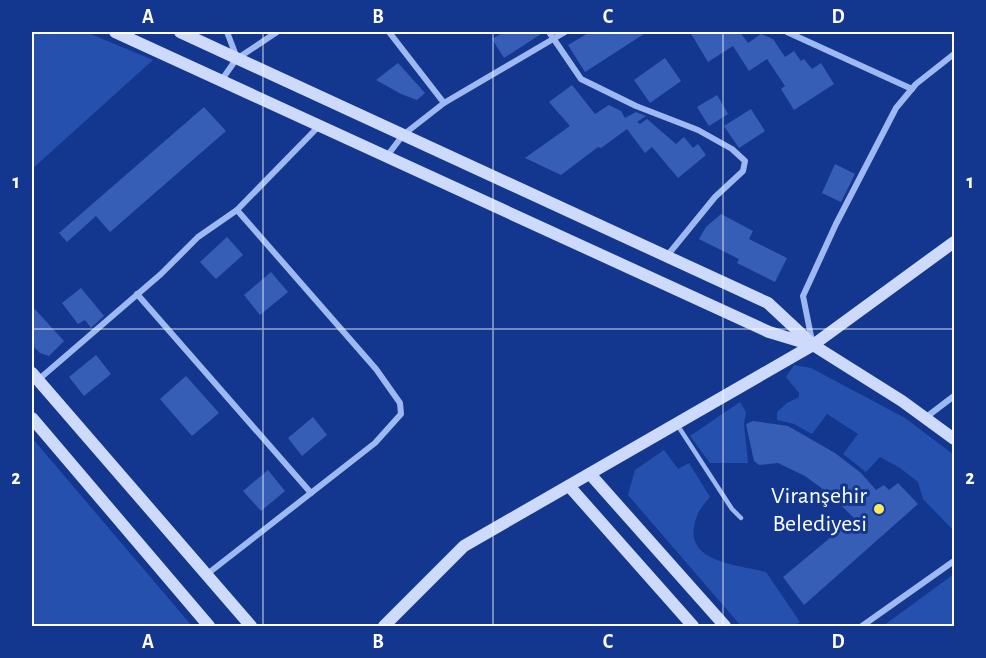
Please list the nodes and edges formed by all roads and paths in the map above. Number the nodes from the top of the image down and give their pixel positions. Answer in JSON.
{"nodes":[{"id":1,"x":115,"y":32,"type":"edge"},
{"id":2,"x":180,"y":32,"type":"edge"},
{"id":3,"x":227,"y":32,"type":"edge"},
{"id":4,"x":277,"y":32,"type":"edge"},
{"id":5,"x":388,"y":32,"type":"edge"},
{"id":6,"x":549,"y":32,"type":"edge"},
{"id":7,"x":565,"y":32,"type":"edge"},
{"id":8,"x":787,"y":32,"type":"edge"},
{"id":9,"x":554,"y":38,"type":"junction"},
{"id":10,"x":954,"y":54,"type":"edge"},
{"id":11,"x":237,"y":58,"type":"junction"},
{"id":12,"x":220,"y":81,"type":"junction"},
{"id":13,"x":912,"y":89,"type":"junction"},
{"id":14,"x":444,"y":103,"type":"junction"},
{"id":15,"x":319,"y":126,"type":"junction"},
{"id":16,"x":403,"y":135,"type":"junction"},
{"id":17,"x":387,"y":157,"type":"junction"},
{"id":18,"x":237,"y":210,"type":"junction"},
{"id":19,"x":954,"y":242,"type":"edge"},
{"id":20,"x":667,"y":256,"type":"junction"},
{"id":21,"x":137,"y":294,"type":"junction"},
{"id":22,"x":813,"y":345,"type":"junction"},
{"id":23,"x":35,"y":376,"type":"edge"},
{"id":24,"x":954,"y":396,"type":"edge"},
{"id":25,"x":32,"y":418,"type":"edge"},
{"id":26,"x":925,"y":418,"type":"junction"},
{"id":27,"x":676,"y":424,"type":"junction"},
{"id":28,"x":954,"y":440,"type":"edge"},
{"id":29,"x":590,"y":474,"type":"junction"},
{"id":30,"x":569,"y":486,"type":"junction"},
{"id":31,"x":311,"y":492,"type":"junction"},
{"id":32,"x":741,"y":518,"type":"dead end"},
{"id":33,"x":954,"y":561,"type":"edge"},
{"id":34,"x":206,"y":575,"type":"junction"},
{"id":35,"x":209,"y":627,"type":"edge"},
{"id":36,"x":251,"y":627,"type":"edge"},
{"id":37,"x":384,"y":627,"type":"edge"},
{"id":38,"x":693,"y":627,"type":"edge"},
{"id":39,"x":725,"y":627,"type":"edge"},
{"id":40,"x":862,"y":627,"type":"edge"}],
"edges":[{"from":1,"to":12,"type":"street"},
{"from":2,"to":11,"type":"street"},
{"from":3,"to":11,"type":"street"},
{"from":4,"to":11,"type":"street"},
{"from":5,"to":14,"type":"street"},
{"from":6,"to":9,"type":"street"},
{"from":7,"to":9,"type":"street"},
{"from":8,"to":13,"type":"street"},
{"from":9,"to":14,"type":"street"},
{"from":9,"to":20,"type":"street"},
{"from":10,"to":13,"type":"street"},
{"from":11,"to":12,"type":"street"},
{"from":11,"to":16,"type":"street"},
{"from":12,"to":15,"type":"street"},
{"from":13,"to":22,"type":"street"},
{"from":14,"to":16,"type":"street"},
{"from":15,"to":17,"type":"street"},
{"from":15,"to":18,"type":"street"},
{"from":16,"to":17,"type":"street"},
{"from":16,"to":20,"type":"street"},
{"from":17,"to":22,"type":"street"},
{"from":18,"to":21,"type":"street"},
{"from":18,"to":31,"type":"street"},
{"from":19,"to":22,"type":"street"},
{"from":20,"to":22,"type":"street"},
{"from":21,"to":23,"type":"street"},
{"from":21,"to":31,"type":"street"},
{"from":22,"to":26,"type":"street"},
{"from":22,"to":27,"type":"street"},
{"from":23,"to":34,"type":"street"},
{"from":24,"to":26,"type":"street"},
{"from":25,"to":35,"type":"street"},
{"from":26,"to":28,"type":"street"},
{"from":27,"to":29,"type":"street"},
{"from":27,"to":32,"type":"lane"},
{"from":29,"to":30,"type":"street"},
{"from":29,"to":39,"type":"street"},
{"from":30,"to":37,"type":"street"},
{"from":30,"to":38,"type":"street"},
{"from":31,"to":34,"type":"street"},
{"from":33,"to":40,"type":"street"},
{"from":34,"to":36,"type":"street"}]}
